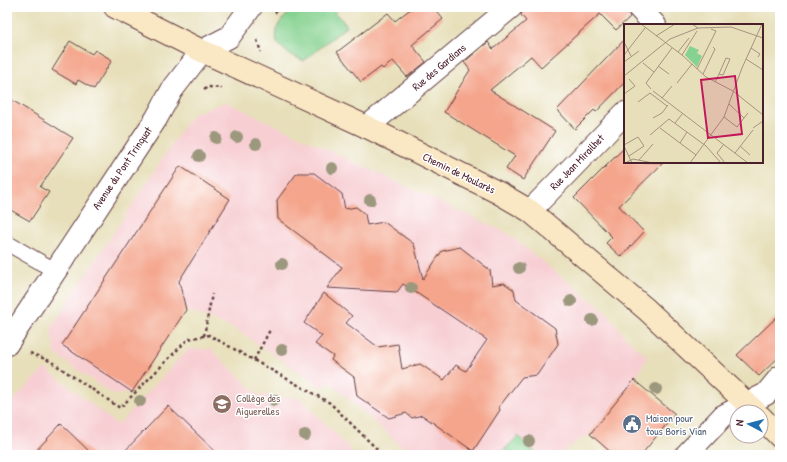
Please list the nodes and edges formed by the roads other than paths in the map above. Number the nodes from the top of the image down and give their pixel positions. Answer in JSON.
{"nodes":[{"id":1,"x":115,"y":7,"type":"edge"},
{"id":2,"x":251,"y":7,"type":"edge"},
{"id":3,"x":511,"y":7,"type":"edge"},
{"id":4,"x":638,"y":7,"type":"edge"},
{"id":5,"x":654,"y":24,"type":"edge"},
{"id":6,"x":202,"y":51,"type":"junction"},
{"id":7,"x":624,"y":114,"type":"edge"},
{"id":8,"x":367,"y":127,"type":"junction"},
{"id":9,"x":530,"y":211,"type":"junction"},
{"id":10,"x":7,"y":242,"type":"edge"},
{"id":11,"x":54,"y":270,"type":"junction"},
{"id":12,"x":7,"y":344,"type":"edge"},
{"id":13,"x":779,"y":380,"type":"edge"},
{"id":14,"x":747,"y":404,"type":"edge"},
{"id":15,"x":759,"y":404,"type":"edge"},
{"id":16,"x":729,"y":415,"type":"edge"},
{"id":17,"x":769,"y":426,"type":"edge"},
{"id":18,"x":780,"y":437,"type":"edge"},
{"id":19,"x":686,"y":455,"type":"edge"}],
"edges":[{"from":1,"to":6,"type":"main road","name":"Chemin de Moularès"},
{"from":2,"to":6,"type":"street","name":"Avenue du Pont Trinquat"},
{"from":3,"to":8,"type":"street","name":"Rue des Gardians"},
{"from":4,"to":5,"type":"street"},
{"from":6,"to":8,"type":"main road","name":"Chemin de Moularès"},
{"from":6,"to":11,"type":"street","name":"Avenue du Pont Trinquat"},
{"from":7,"to":9,"type":"street","name":"Rue Jean Mirailhet"},
{"from":8,"to":9,"type":"main road","name":"Chemin de Moularès"},
{"from":9,"to":14,"type":"main road","name":"Chemin de Moularès"},
{"from":10,"to":11,"type":"lane"},
{"from":11,"to":12,"type":"street","name":"Avenue du Pont Trinquat"},
{"from":13,"to":15,"type":"street"},
{"from":16,"to":19,"type":"street"},
{"from":17,"to":18,"type":"main road","name":"Chemin de Moularès"}]}
